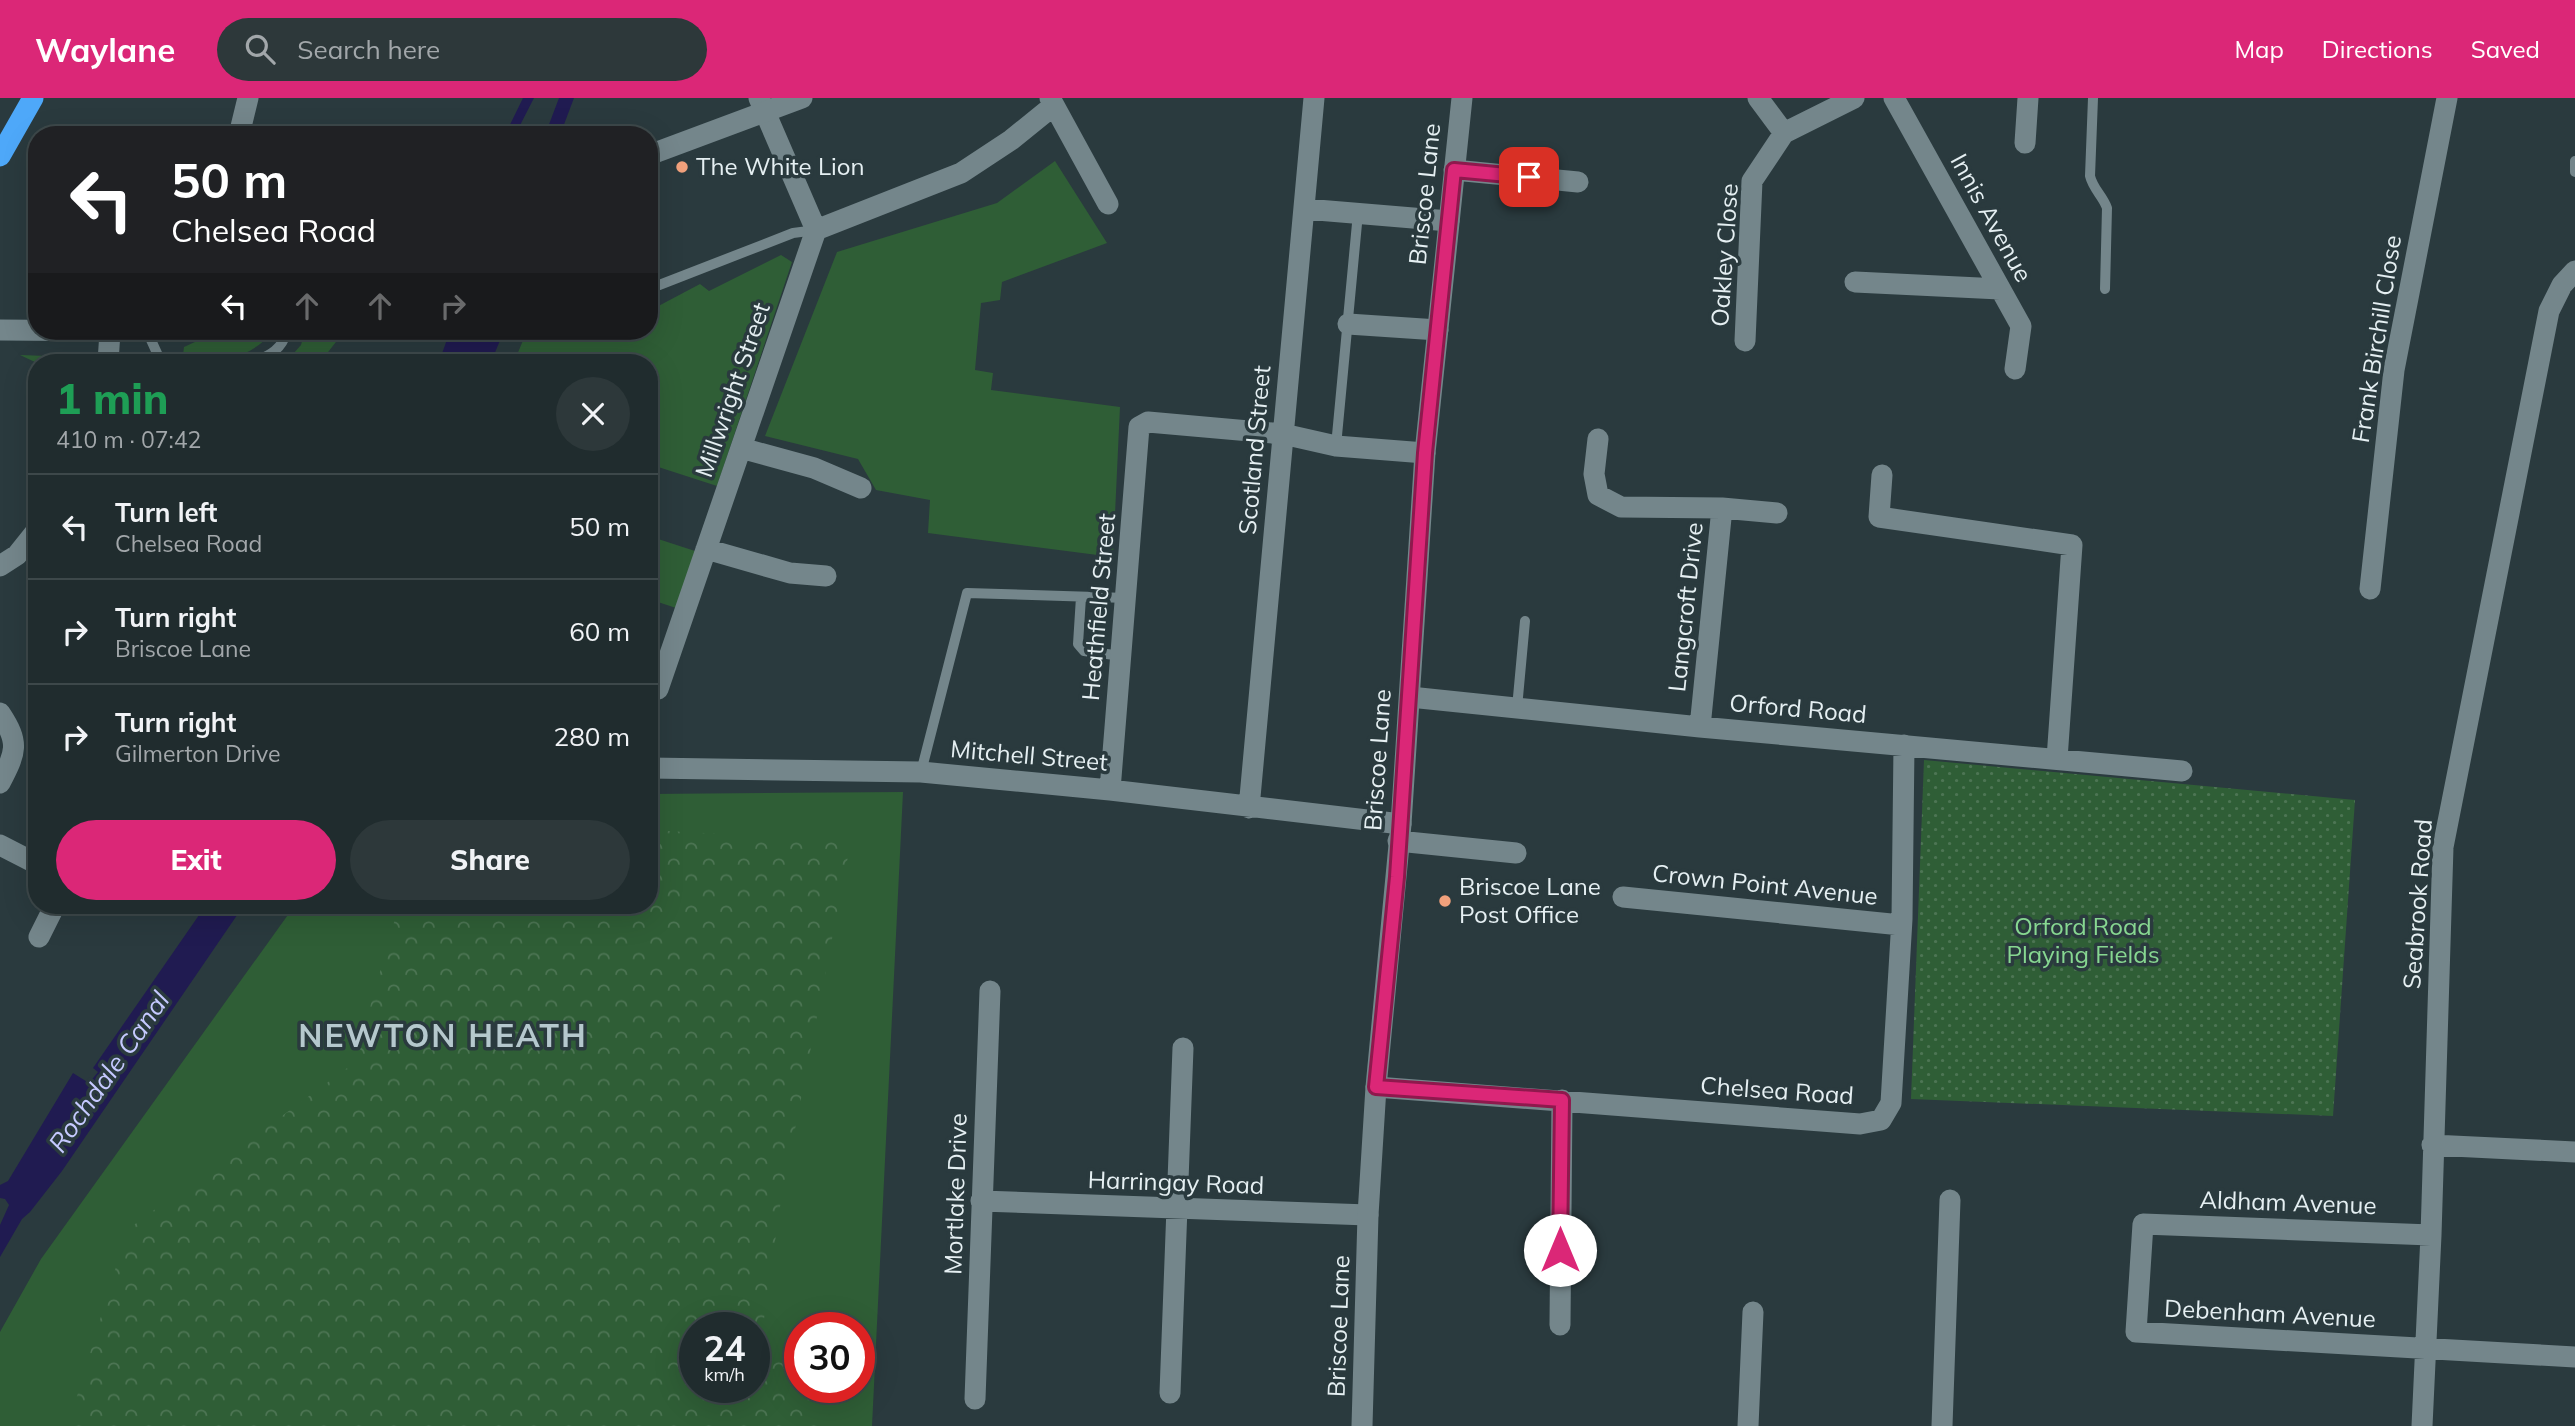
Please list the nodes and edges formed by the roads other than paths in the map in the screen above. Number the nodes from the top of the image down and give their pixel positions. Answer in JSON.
{"nodes":[{"id":1,"x":33,"y":98,"type":"edge"},
{"id":2,"x":248,"y":98,"type":"edge"},
{"id":3,"x":802,"y":98,"type":"edge"},
{"id":4,"x":1314,"y":98,"type":"edge"},
{"id":5,"x":1462,"y":98,"type":"edge"},
{"id":6,"x":1758,"y":98,"type":"edge"},
{"id":7,"x":1854,"y":98,"type":"edge"},
{"id":8,"x":1894,"y":98,"type":"edge"},
{"id":9,"x":2028,"y":98,"type":"edge"},
{"id":10,"x":2092,"y":98,"type":"edge"},
{"id":11,"x":2447,"y":98,"type":"edge"},
{"id":12,"x":1051,"y":102,"type":"edge"},
{"id":13,"x":761,"y":105,"type":"edge"},
{"id":14,"x":241,"y":126,"type":"edge"},
{"id":15,"x":1784,"y":133,"type":"junction"},
{"id":16,"x":2025,"y":143,"type":"dead end"},
{"id":17,"x":658,"y":151,"type":"edge"},
{"id":18,"x":0,"y":156,"type":"edge"},
{"id":19,"x":2575,"y":161,"type":"edge"},
{"id":20,"x":1454,"y":170,"type":"junction"},
{"id":21,"x":2575,"y":172,"type":"edge"},
{"id":22,"x":1578,"y":182,"type":"dead end"},
{"id":23,"x":1108,"y":204,"type":"dead end"},
{"id":24,"x":1306,"y":209,"type":"junction"},
{"id":25,"x":1358,"y":213,"type":"junction"},
{"id":26,"x":1449,"y":221,"type":"junction"},
{"id":27,"x":816,"y":230,"type":"junction"},
{"id":28,"x":2575,"y":271,"type":"edge"},
{"id":29,"x":1855,"y":282,"type":"dead end"},
{"id":30,"x":658,"y":286,"type":"edge"},
{"id":31,"x":2000,"y":289,"type":"junction"},
{"id":32,"x":2105,"y":289,"type":"dead end"},
{"id":33,"x":1348,"y":324,"type":"junction"},
{"id":34,"x":0,"y":330,"type":"edge"},
{"id":35,"x":28,"y":330,"type":"edge"},
{"id":36,"x":1438,"y":330,"type":"junction"},
{"id":37,"x":1745,"y":341,"type":"dead end"},
{"id":38,"x":2015,"y":369,"type":"dead end"},
{"id":39,"x":1283,"y":434,"type":"junction"},
{"id":40,"x":1598,"y":439,"type":"dead end"},
{"id":41,"x":1336,"y":446,"type":"junction"},
{"id":42,"x":741,"y":448,"type":"junction"},
{"id":43,"x":1425,"y":453,"type":"junction"},
{"id":44,"x":1882,"y":474,"type":"dead end"},
{"id":45,"x":861,"y":488,"type":"dead end"},
{"id":46,"x":1722,"y":508,"type":"junction"},
{"id":47,"x":1777,"y":513,"type":"dead end"},
{"id":48,"x":28,"y":542,"type":"edge"},
{"id":49,"x":706,"y":549,"type":"junction"},
{"id":50,"x":0,"y":566,"type":"edge"},
{"id":51,"x":826,"y":576,"type":"dead end"},
{"id":52,"x":2370,"y":589,"type":"dead end"},
{"id":53,"x":1081,"y":597,"type":"junction"},
{"id":54,"x":1127,"y":598,"type":"junction"},
{"id":55,"x":1525,"y":621,"type":"dead end"},
{"id":56,"x":1122,"y":656,"type":"junction"},
{"id":57,"x":658,"y":675,"type":"edge"},
{"id":58,"x":1410,"y":697,"type":"junction"},
{"id":59,"x":1517,"y":708,"type":"junction"},
{"id":60,"x":0,"y":713,"type":"edge"},
{"id":61,"x":1700,"y":727,"type":"junction"},
{"id":62,"x":1904,"y":745,"type":"junction"},
{"id":63,"x":2057,"y":759,"type":"junction"},
{"id":64,"x":658,"y":768,"type":"edge"},
{"id":65,"x":2182,"y":771,"type":"dead end"},
{"id":66,"x":921,"y":772,"type":"junction"},
{"id":67,"x":0,"y":783,"type":"edge"},
{"id":68,"x":1110,"y":790,"type":"junction"},
{"id":69,"x":1249,"y":808,"type":"junction"},
{"id":70,"x":1400,"y":832,"type":"junction"},
{"id":71,"x":0,"y":845,"type":"edge"},
{"id":72,"x":1516,"y":853,"type":"dead end"},
{"id":73,"x":28,"y":859,"type":"edge"},
{"id":74,"x":1623,"y":897,"type":"dead end"},
{"id":75,"x":50,"y":914,"type":"edge"},
{"id":76,"x":1901,"y":925,"type":"junction"},
{"id":77,"x":39,"y":936,"type":"dead end"},
{"id":78,"x":990,"y":991,"type":"dead end"},
{"id":79,"x":1184,"y":1048,"type":"dead end"},
{"id":80,"x":1376,"y":1087,"type":"junction"},
{"id":81,"x":1562,"y":1100,"type":"junction"},
{"id":82,"x":2432,"y":1145,"type":"junction"},
{"id":83,"x":2575,"y":1152,"type":"edge"},
{"id":84,"x":1950,"y":1200,"type":"dead end"},
{"id":85,"x":981,"y":1201,"type":"junction"},
{"id":86,"x":1177,"y":1210,"type":"junction"},
{"id":87,"x":1368,"y":1215,"type":"junction"},
{"id":88,"x":2143,"y":1224,"type":"joint"},
{"id":89,"x":2431,"y":1235,"type":"junction"},
{"id":90,"x":1753,"y":1312,"type":"dead end"},
{"id":91,"x":1560,"y":1325,"type":"dead end"},
{"id":92,"x":2427,"y":1350,"type":"junction"},
{"id":93,"x":2575,"y":1357,"type":"edge"},
{"id":94,"x":1170,"y":1393,"type":"dead end"},
{"id":95,"x":975,"y":1399,"type":"dead end"},
{"id":96,"x":1362,"y":1426,"type":"edge"},
{"id":97,"x":1748,"y":1426,"type":"edge"},
{"id":98,"x":1942,"y":1426,"type":"edge"},
{"id":99,"x":2422,"y":1426,"type":"edge"}],
"edges":[{"from":1,"to":18,"type":"highway"},
{"from":2,"to":14,"type":"street"},
{"from":3,"to":13,"type":"street"},
{"from":4,"to":24,"type":"street","name":"Scotland Street"},
{"from":5,"to":20,"type":"street","name":"Briscoe Lane"},
{"from":6,"to":15,"type":"street"},
{"from":7,"to":15,"type":"street","name":"Oakley Close"},
{"from":8,"to":31,"type":"street","name":"Innis Avenue"},
{"from":9,"to":16,"type":"street"},
{"from":10,"to":32,"type":"lane"},
{"from":11,"to":52,"type":"street","name":"Frank Birchill Close"},
{"from":12,"to":23,"type":"street"},
{"from":12,"to":27,"type":"street"},
{"from":13,"to":17,"type":"street"},
{"from":13,"to":27,"type":"street"},
{"from":15,"to":37,"type":"street","name":"Oakley Close"},
{"from":19,"to":21,"type":"lane"},
{"from":20,"to":22,"type":"street"},
{"from":20,"to":26,"type":"street","name":"Briscoe Lane"},
{"from":24,"to":25,"type":"street"},
{"from":24,"to":39,"type":"street","name":"Scotland Street"},
{"from":25,"to":26,"type":"street"},
{"from":25,"to":33,"type":"lane"},
{"from":26,"to":36,"type":"street","name":"Briscoe Lane"},
{"from":27,"to":30,"type":"lane"},
{"from":27,"to":42,"type":"street","name":"Millwright Street"},
{"from":28,"to":82,"type":"street","name":"Seabrook Road"},
{"from":29,"to":31,"type":"street"},
{"from":31,"to":38,"type":"street","name":"Innis Avenue"},
{"from":33,"to":36,"type":"street"},
{"from":33,"to":41,"type":"lane"},
{"from":34,"to":35,"type":"street"},
{"from":36,"to":43,"type":"street","name":"Briscoe Lane"},
{"from":39,"to":41,"type":"street"},
{"from":39,"to":54,"type":"street","name":"Heathfield Street"},
{"from":39,"to":69,"type":"street","name":"Scotland Street"},
{"from":40,"to":46,"type":"street","name":"Langcroft Drive"},
{"from":41,"to":43,"type":"street"},
{"from":42,"to":45,"type":"street"},
{"from":42,"to":49,"type":"street","name":"Millwright Street"},
{"from":43,"to":58,"type":"street","name":"Briscoe Lane"},
{"from":44,"to":63,"type":"street"},
{"from":46,"to":47,"type":"street"},
{"from":46,"to":61,"type":"street","name":"Langcroft Drive"},
{"from":48,"to":50,"type":"street"},
{"from":49,"to":51,"type":"street"},
{"from":49,"to":57,"type":"street","name":"Millwright Street"},
{"from":53,"to":54,"type":"lane"},
{"from":53,"to":56,"type":"lane"},
{"from":53,"to":66,"type":"lane"},
{"from":54,"to":56,"type":"street","name":"Heathfield Street"},
{"from":55,"to":59,"type":"lane"},
{"from":56,"to":68,"type":"street","name":"Heathfield Street"},
{"from":58,"to":59,"type":"street","name":"Orford Road"},
{"from":58,"to":70,"type":"street","name":"Briscoe Lane"},
{"from":59,"to":61,"type":"street","name":"Orford Road"},
{"from":60,"to":67,"type":"street"},
{"from":61,"to":62,"type":"street","name":"Orford Road"},
{"from":62,"to":63,"type":"street","name":"Orford Road"},
{"from":62,"to":76,"type":"street","name":"Chelsea Road"},
{"from":63,"to":65,"type":"street","name":"Orford Road"},
{"from":64,"to":66,"type":"street","name":"Mitchell Street"},
{"from":66,"to":68,"type":"street","name":"Mitchell Street"},
{"from":68,"to":69,"type":"street","name":"Mitchell Street"},
{"from":69,"to":70,"type":"street","name":"Mitchell Street"},
{"from":70,"to":72,"type":"street","name":"Mitchell Street"},
{"from":70,"to":80,"type":"street","name":"Briscoe Lane"},
{"from":71,"to":73,"type":"street"},
{"from":74,"to":76,"type":"street","name":"Crown Point Avenue"},
{"from":75,"to":77,"type":"street"},
{"from":76,"to":81,"type":"street","name":"Chelsea Road"},
{"from":78,"to":85,"type":"street","name":"Mortlake Drive"},
{"from":79,"to":86,"type":"street"},
{"from":80,"to":81,"type":"street","name":"Chelsea Road"},
{"from":80,"to":87,"type":"street","name":"Briscoe Lane"},
{"from":81,"to":91,"type":"street"},
{"from":82,"to":83,"type":"street"},
{"from":82,"to":89,"type":"street","name":"Seabrook Road"},
{"from":84,"to":98,"type":"street"},
{"from":85,"to":86,"type":"street","name":"Harringay Road"},
{"from":85,"to":95,"type":"street","name":"Mortlake Drive"},
{"from":86,"to":87,"type":"street","name":"Harringay Road"},
{"from":86,"to":94,"type":"street"},
{"from":87,"to":96,"type":"street","name":"Briscoe Lane"},
{"from":88,"to":89,"type":"street","name":"Aldham Avenue"},
{"from":88,"to":92,"type":"street","name":"Debenham Avenue"},
{"from":89,"to":92,"type":"street","name":"Seabrook Road"},
{"from":90,"to":97,"type":"street"},
{"from":92,"to":93,"type":"street"},
{"from":92,"to":99,"type":"street","name":"Seabrook Road"}]}
